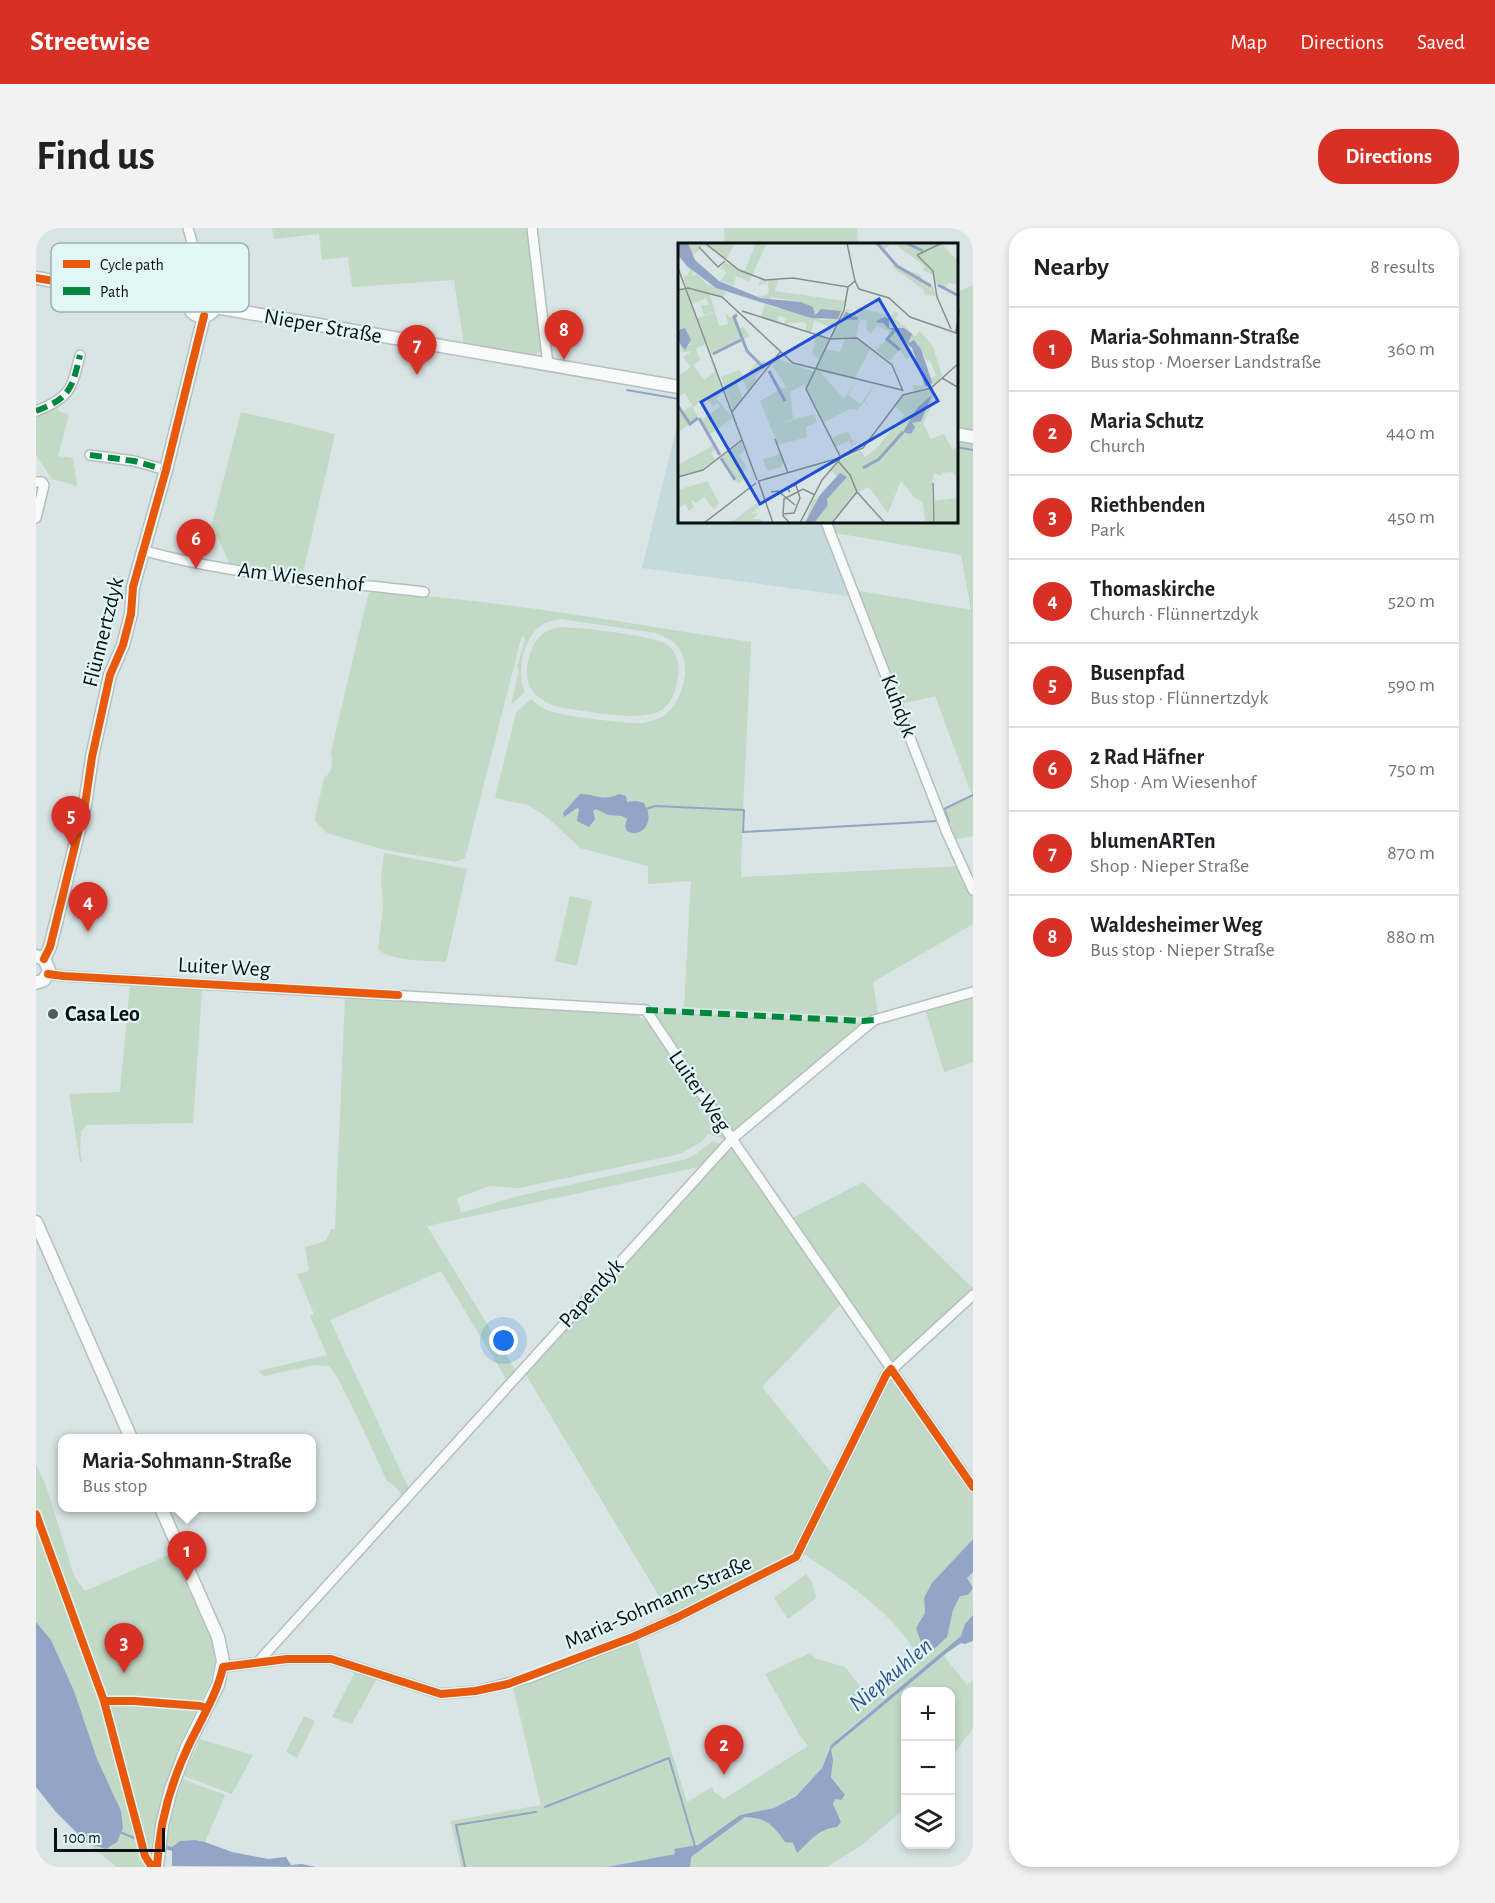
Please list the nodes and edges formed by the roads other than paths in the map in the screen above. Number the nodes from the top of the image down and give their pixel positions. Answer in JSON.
{"nodes":[{"id":1,"x":188,"y":228,"type":"edge"},
{"id":2,"x":532,"y":228,"type":"edge"},
{"id":3,"x":192,"y":243,"type":"edge"},
{"id":4,"x":36,"y":278,"type":"edge"},
{"id":5,"x":51,"y":281,"type":"edge"},
{"id":6,"x":194,"y":312,"type":"edge"},
{"id":7,"x":212,"y":312,"type":"edge"},
{"id":8,"x":244,"y":312,"type":"edge"},
{"id":9,"x":204,"y":316,"type":"junction"},
{"id":10,"x":80,"y":355,"type":"dead end"},
{"id":11,"x":548,"y":365,"type":"junction"},
{"id":12,"x":678,"y":387,"type":"edge"},
{"id":13,"x":36,"y":411,"type":"edge"},
{"id":14,"x":958,"y":434,"type":"edge"},
{"id":15,"x":973,"y":436,"type":"edge"},
{"id":16,"x":90,"y":455,"type":"dead end"},
{"id":17,"x":166,"y":470,"type":"junction"},
{"id":18,"x":38,"y":482,"type":"edge"},
{"id":19,"x":36,"y":518,"type":"edge"},
{"id":20,"x":827,"y":524,"type":"edge"},
{"id":21,"x":142,"y":550,"type":"junction"},
{"id":22,"x":424,"y":592,"type":"dead end"},
{"id":23,"x":973,"y":890,"type":"edge"},
{"id":24,"x":40,"y":957,"type":"edge"},
{"id":25,"x":48,"y":974,"type":"junction"},
{"id":26,"x":36,"y":986,"type":"edge"},
{"id":27,"x":973,"y":993,"type":"edge"},
{"id":28,"x":732,"y":1139,"type":"junction"},
{"id":29,"x":36,"y":1222,"type":"edge"},
{"id":30,"x":973,"y":1295,"type":"edge"},
{"id":31,"x":891,"y":1369,"type":"junction"},
{"id":32,"x":129,"y":1434,"type":"edge"},
{"id":33,"x":973,"y":1487,"type":"edge"},
{"id":34,"x":163,"y":1512,"type":"edge"},
{"id":35,"x":258,"y":1662,"type":"junction"},
{"id":36,"x":223,"y":1667,"type":"junction"},
{"id":37,"x":157,"y":1867,"type":"edge"}],
"edges":[{"from":1,"to":3,"type":"street"},
{"from":2,"to":11,"type":"street"},
{"from":4,"to":5,"type":"main road"},
{"from":6,"to":9,"type":"main road"},
{"from":7,"to":9,"type":"main road"},
{"from":8,"to":11,"type":"main road","name":"Nieper Straße"},
{"from":9,"to":17,"type":"main road","name":"Flünnertzdyk"},
{"from":10,"to":13,"type":"street"},
{"from":11,"to":12,"type":"main road","name":"Nieper Straße"},
{"from":14,"to":15,"type":"main road"},
{"from":16,"to":17,"type":"street"},
{"from":17,"to":21,"type":"main road","name":"Flünnertzdyk"},
{"from":18,"to":19,"type":"street"},
{"from":20,"to":23,"type":"street","name":"Kuhdyk"},
{"from":21,"to":22,"type":"street","name":"Am Wiesenhof"},
{"from":21,"to":24,"type":"main road","name":"Flünnertzdyk"},
{"from":24,"to":25,"type":"main road"},
{"from":25,"to":26,"type":"main road"},
{"from":25,"to":28,"type":"street","name":"Luiter Weg"},
{"from":27,"to":28,"type":"street","name":"Papendyk"},
{"from":28,"to":31,"type":"street","name":"Luiter Weg"},
{"from":28,"to":35,"type":"street","name":"Papendyk"},
{"from":29,"to":32,"type":"main road"},
{"from":30,"to":31,"type":"street","name":"Maria-Sohmann-Straße"},
{"from":31,"to":33,"type":"street","name":"Luiter Weg"},
{"from":31,"to":35,"type":"street","name":"Maria-Sohmann-Straße"},
{"from":34,"to":36,"type":"main road"},
{"from":35,"to":36,"type":"street","name":"Maria-Sohmann-Straße"},
{"from":36,"to":37,"type":"main road"}]}
